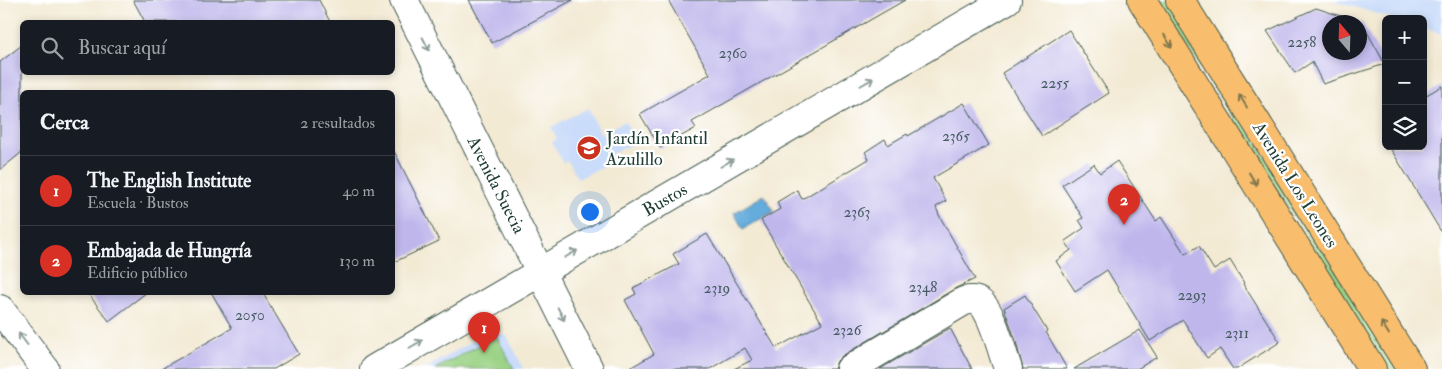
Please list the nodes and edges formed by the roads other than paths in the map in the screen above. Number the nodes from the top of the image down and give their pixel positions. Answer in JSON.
{"nodes":[{"id":1,"x":404,"y":0,"type":"edge"},
{"id":2,"x":1007,"y":0,"type":"edge"},
{"id":3,"x":1142,"y":0,"type":"edge"},
{"id":4,"x":1180,"y":0,"type":"edge"},
{"id":5,"x":539,"y":272,"type":"junction"},
{"id":6,"x":0,"y":309,"type":"edge"},
{"id":7,"x":1368,"y":368,"type":"edge"},
{"id":8,"x":45,"y":369,"type":"edge"},
{"id":9,"x":374,"y":369,"type":"edge"},
{"id":10,"x":589,"y":369,"type":"edge"},
{"id":11,"x":850,"y":369,"type":"edge"},
{"id":12,"x":1008,"y":369,"type":"edge"},
{"id":13,"x":1411,"y":369,"type":"edge"}],
"edges":[{"from":1,"to":5,"type":"street","name":"Avenida Suecia","one_way":true},
{"from":5,"to":2,"type":"street","name":"Bustos","one_way":true},
{"from":3,"to":7,"type":"main road","name":"Avenida Los Leones","one_way":true},
{"from":13,"to":4,"type":"main road","name":"Avenida Los Leones","one_way":true},
{"from":9,"to":5,"type":"street","name":"Bustos","one_way":true},
{"from":5,"to":10,"type":"street","name":"Avenida Suecia","one_way":true},
{"from":8,"to":6,"type":"street","one_way":true},
{"from":11,"to":12,"type":"street"}]}
